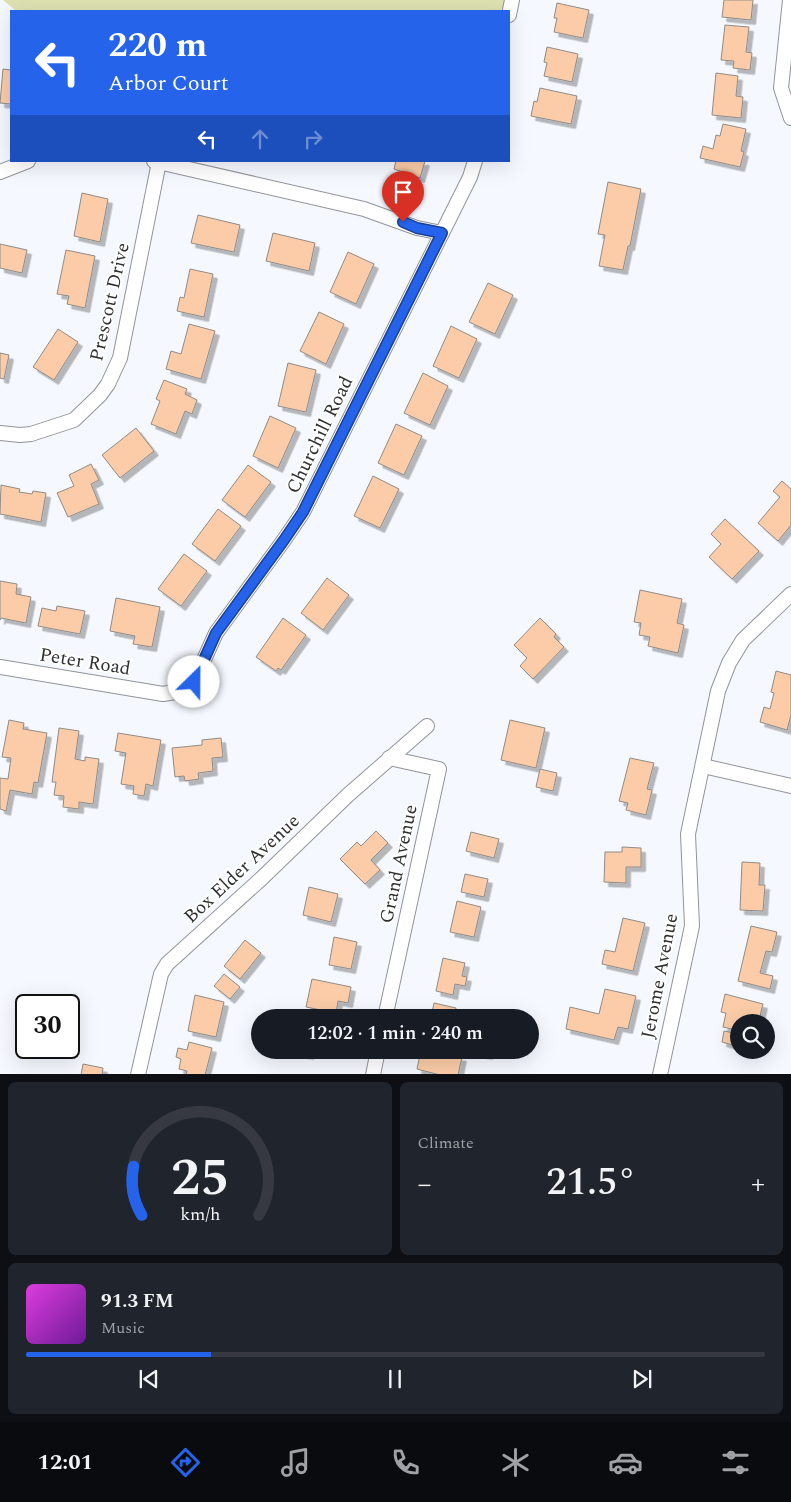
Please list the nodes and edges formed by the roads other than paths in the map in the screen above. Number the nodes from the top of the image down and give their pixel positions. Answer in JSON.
{"nodes":[{"id":1,"x":790,"y":7,"type":"edge"},
{"id":2,"x":791,"y":118,"type":"edge"},
{"id":3,"x":25,"y":162,"type":"edge"},
{"id":4,"x":156,"y":162,"type":"edge"},
{"id":5,"x":475,"y":162,"type":"edge"},
{"id":6,"x":0,"y":172,"type":"edge"},
{"id":7,"x":442,"y":233,"type":"junction"},
{"id":8,"x":0,"y":433,"type":"edge"},
{"id":9,"x":791,"y":594,"type":"edge"},
{"id":10,"x":0,"y":667,"type":"edge"},
{"id":11,"x":163,"y":694,"type":"joint"},
{"id":12,"x":427,"y":726,"type":"dead end"},
{"id":13,"x":389,"y":758,"type":"junction"},
{"id":14,"x":703,"y":766,"type":"junction"},
{"id":15,"x":791,"y":786,"type":"edge"},
{"id":16,"x":387,"y":1009,"type":"edge"},
{"id":17,"x":376,"y":1059,"type":"edge"},
{"id":18,"x":138,"y":1074,"type":"edge"},
{"id":19,"x":373,"y":1074,"type":"edge"},
{"id":20,"x":660,"y":1074,"type":"edge"}],
"edges":[{"from":1,"to":2,"type":"street"},
{"from":3,"to":6,"type":"street"},
{"from":4,"to":7,"type":"street"},
{"from":4,"to":8,"type":"street","name":"Prescott Drive"},
{"from":5,"to":7,"type":"street","name":"Churchill Road"},
{"from":7,"to":11,"type":"street","name":"Churchill Road"},
{"from":9,"to":14,"type":"street"},
{"from":10,"to":11,"type":"street","name":"Peter Road"},
{"from":12,"to":13,"type":"street","name":"Box Elder Avenue"},
{"from":13,"to":16,"type":"street","name":"Grand Avenue"},
{"from":13,"to":18,"type":"street","name":"Box Elder Avenue"},
{"from":14,"to":15,"type":"street"},
{"from":14,"to":20,"type":"street","name":"Jerome Avenue"},
{"from":17,"to":19,"type":"street"}]}
